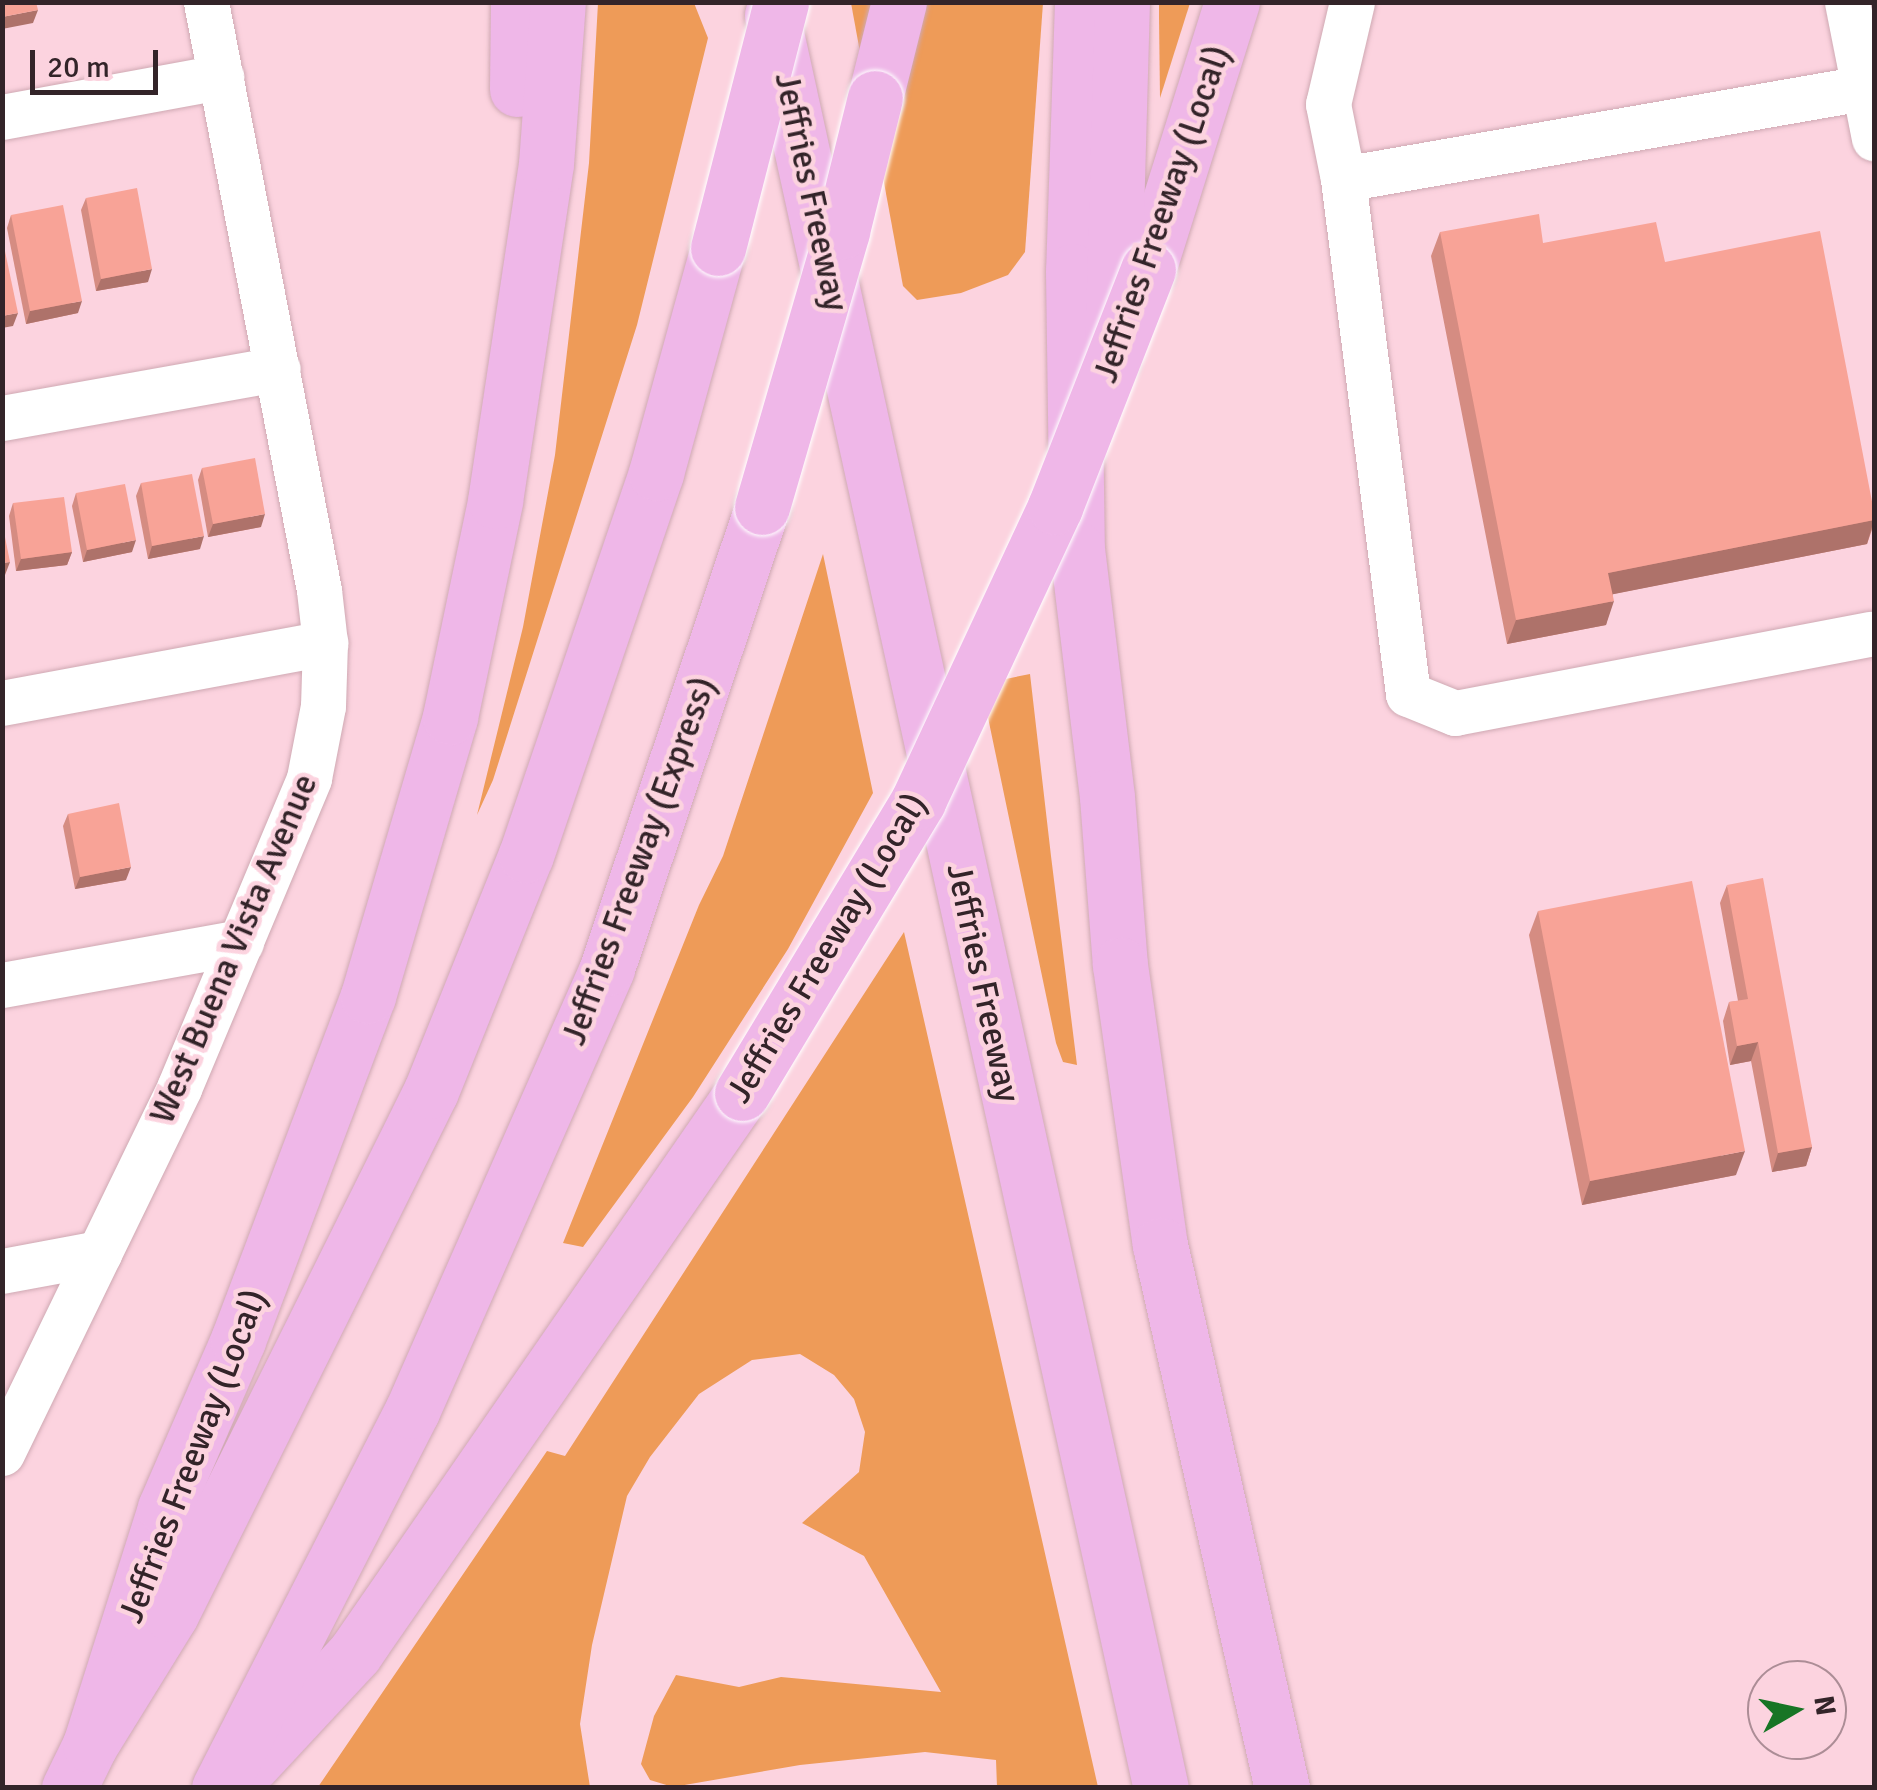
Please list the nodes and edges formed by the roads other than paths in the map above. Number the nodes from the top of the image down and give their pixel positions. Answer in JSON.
{"nodes":[{"id":1,"x":206,"y":2,"type":"edge"},
{"id":2,"x":518,"y":2,"type":"edge"},
{"id":3,"x":558,"y":2,"type":"edge"},
{"id":4,"x":770,"y":2,"type":"edge"},
{"id":5,"x":781,"y":2,"type":"edge"},
{"id":6,"x":898,"y":2,"type":"edge"},
{"id":7,"x":1082,"y":2,"type":"edge"},
{"id":8,"x":1122,"y":2,"type":"edge"},
{"id":9,"x":1232,"y":2,"type":"edge"},
{"id":10,"x":1352,"y":2,"type":"edge"},
{"id":11,"x":1847,"y":2,"type":"edge"},
{"id":12,"x":221,"y":77,"type":"junction"},
{"id":13,"x":1870,"y":87,"type":"edge"},
{"id":14,"x":2,"y":117,"type":"edge"},
{"id":15,"x":1874,"y":138,"type":"edge"},
{"id":16,"x":1343,"y":179,"type":"junction"},
{"id":17,"x":278,"y":368,"type":"junction"},
{"id":18,"x":2,"y":418,"type":"edge"},
{"id":19,"x":495,"y":501,"type":"junction"},
{"id":20,"x":1871,"y":634,"type":"dead end"},
{"id":21,"x":325,"y":643,"type":"junction"},
{"id":22,"x":2,"y":704,"type":"edge"},
{"id":23,"x":1107,"y":797,"type":"junction"},
{"id":24,"x":241,"y":942,"type":"junction"},
{"id":25,"x":2,"y":984,"type":"edge"},
{"id":26,"x":99,"y":1253,"type":"junction"},
{"id":27,"x":2,"y":1271,"type":"edge"},
{"id":28,"x":2,"y":1452,"type":"edge"},
{"id":29,"x":79,"y":1766,"type":"edge"},
{"id":30,"x":219,"y":1788,"type":"edge"},
{"id":31,"x":230,"y":1788,"type":"edge"},
{"id":32,"x":1162,"y":1788,"type":"edge"},
{"id":33,"x":1282,"y":1788,"type":"edge"}],
"edges":[{"from":1,"to":12,"type":"street","name":"West Buena Vista Avenue"},
{"from":2,"to":19,"type":"highway"},
{"from":3,"to":19,"type":"highway","name":"Jeffries Freeway (Local)"},
{"from":4,"to":32,"type":"highway","name":"Jeffries Freeway"},
{"from":5,"to":29,"type":"highway","bridge":true},
{"from":6,"to":30,"type":"highway","name":"Jeffries Freeway (Express)","bridge":true},
{"from":7,"to":23,"type":"highway"},
{"from":8,"to":23,"type":"highway"},
{"from":9,"to":31,"type":"highway","name":"Jeffries Freeway (Local)","bridge":true},
{"from":10,"to":16,"type":"street"},
{"from":11,"to":13,"type":"street"},
{"from":12,"to":14,"type":"street"},
{"from":12,"to":17,"type":"street","name":"West Buena Vista Avenue"},
{"from":13,"to":15,"type":"street"},
{"from":13,"to":16,"type":"street"},
{"from":16,"to":20,"type":"street"},
{"from":17,"to":18,"type":"street"},
{"from":17,"to":21,"type":"street","name":"West Buena Vista Avenue"},
{"from":19,"to":29,"type":"highway","name":"Jeffries Freeway (Local)"},
{"from":21,"to":22,"type":"street"},
{"from":21,"to":24,"type":"street","name":"West Buena Vista Avenue"},
{"from":23,"to":33,"type":"highway"},
{"from":24,"to":25,"type":"street"},
{"from":24,"to":26,"type":"street","name":"West Buena Vista Avenue"},
{"from":26,"to":27,"type":"street"},
{"from":26,"to":28,"type":"street","name":"West Buena Vista Avenue"}]}
